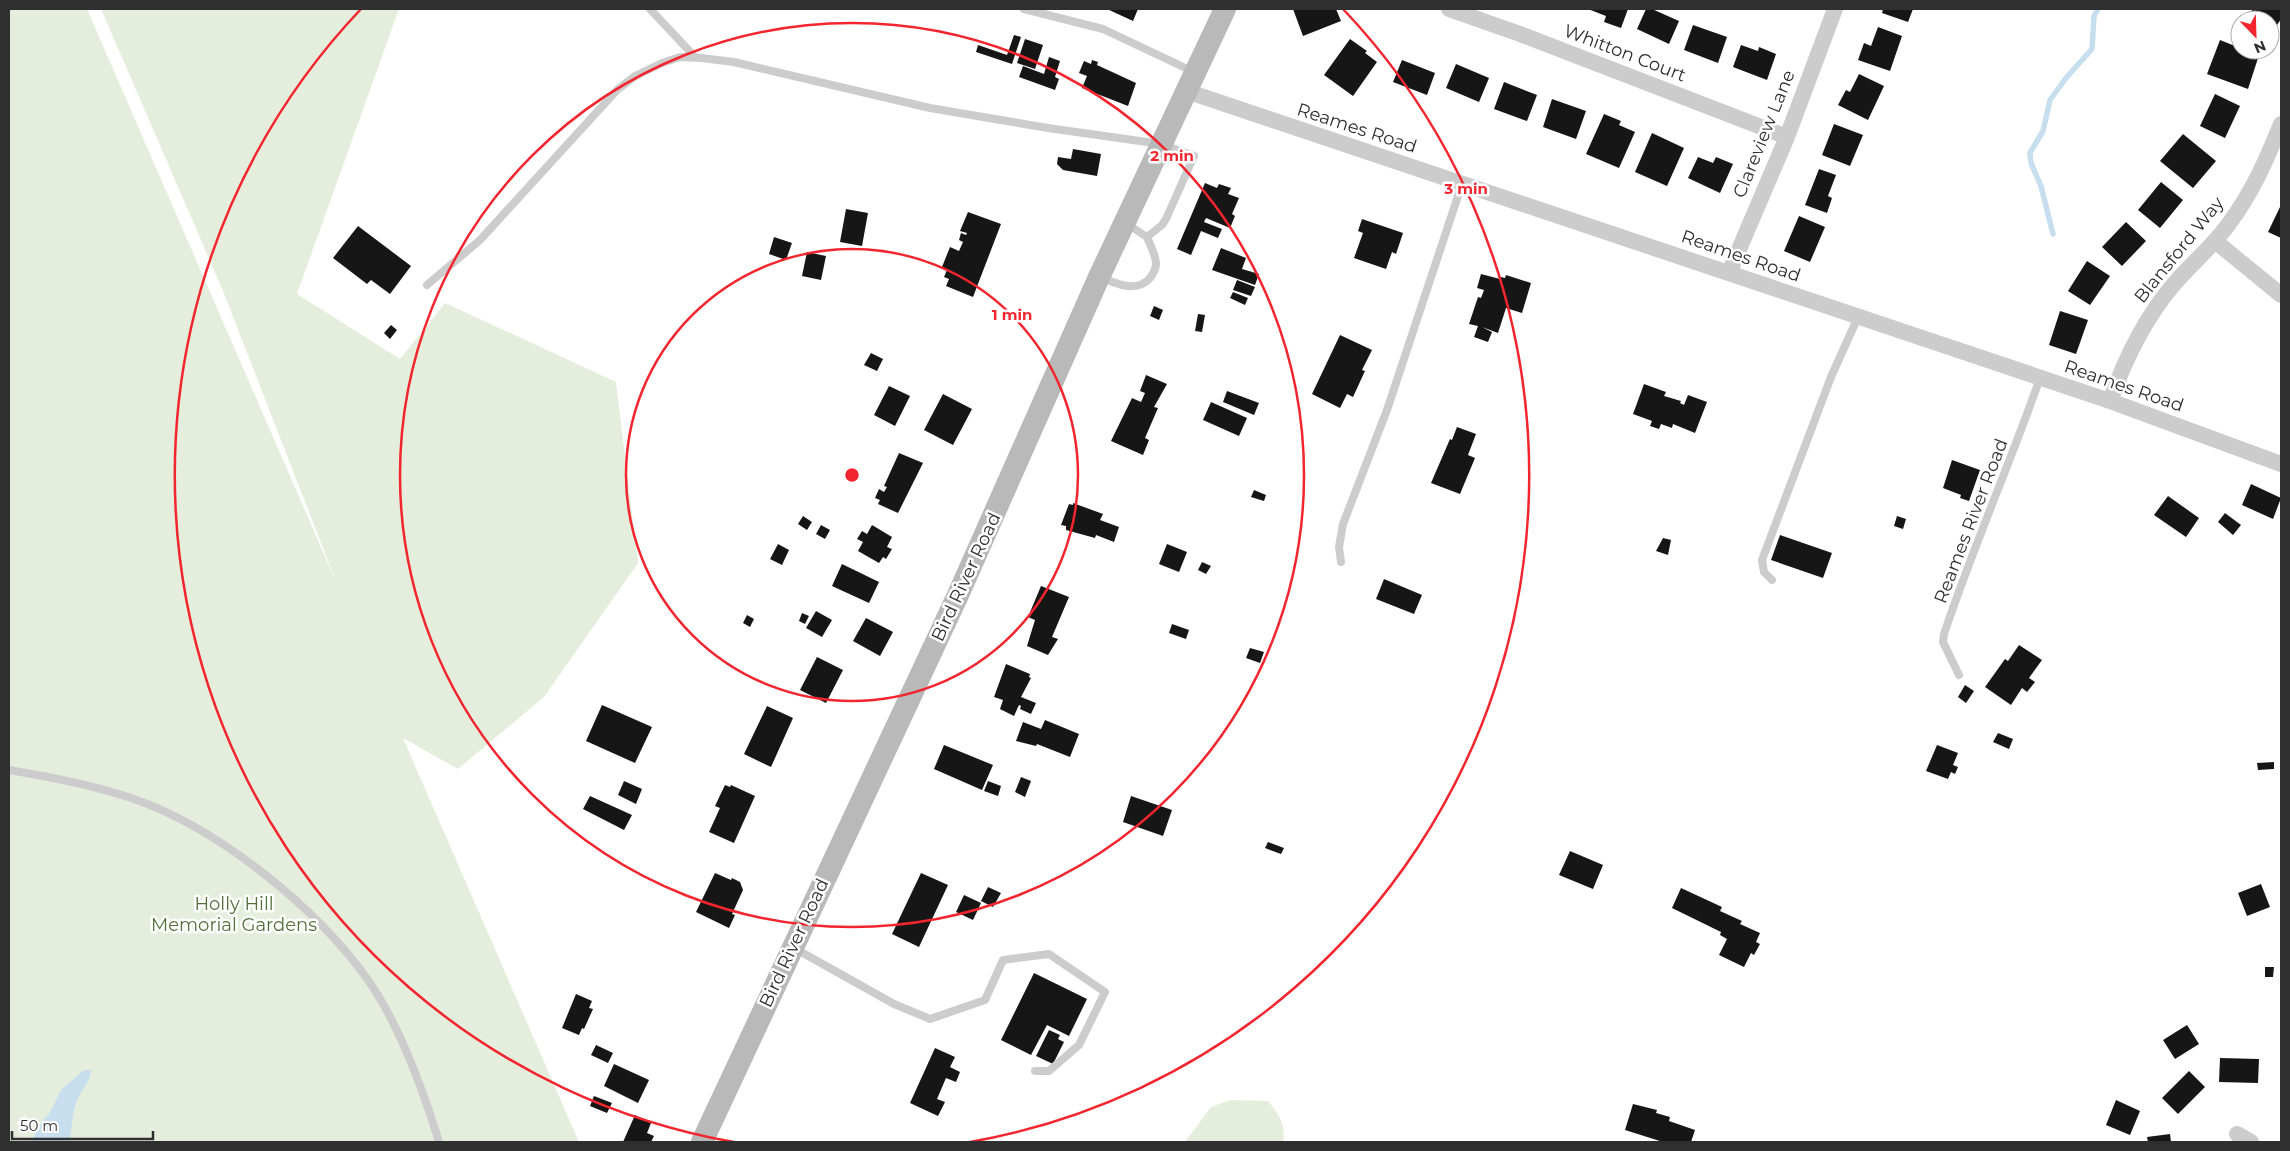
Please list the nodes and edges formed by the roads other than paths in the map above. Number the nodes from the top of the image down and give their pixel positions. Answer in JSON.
{"nodes":[{"id":1,"x":650,"y":9,"type":"edge"},
{"id":2,"x":1024,"y":9,"type":"edge"},
{"id":3,"x":1225,"y":9,"type":"edge"},
{"id":4,"x":1449,"y":9,"type":"edge"},
{"id":5,"x":1835,"y":9,"type":"edge"},
{"id":6,"x":695,"y":57,"type":"junction"},
{"id":7,"x":1190,"y":82,"type":"junction"},
{"id":8,"x":2281,"y":124,"type":"edge"},
{"id":9,"x":1786,"y":137,"type":"junction"},
{"id":10,"x":1161,"y":144,"type":"junction"},
{"id":11,"x":1462,"y":184,"type":"junction"},
{"id":12,"x":1124,"y":222,"type":"junction"},
{"id":13,"x":1147,"y":237,"type":"junction"},
{"id":14,"x":2215,"y":241,"type":"junction"},
{"id":15,"x":1729,"y":273,"type":"junction"},
{"id":16,"x":1099,"y":277,"type":"junction"},
{"id":17,"x":427,"y":285,"type":"dead end"},
{"id":18,"x":2281,"y":295,"type":"edge"},
{"id":19,"x":1858,"y":317,"type":"junction"},
{"id":20,"x":2040,"y":378,"type":"junction"},
{"id":21,"x":2110,"y":401,"type":"junction"},
{"id":22,"x":2281,"y":464,"type":"edge"},
{"id":23,"x":1341,"y":562,"type":"dead end"},
{"id":24,"x":1772,"y":580,"type":"dead end"},
{"id":25,"x":1958,"y":675,"type":"dead end"},
{"id":26,"x":9,"y":770,"type":"edge"},
{"id":27,"x":792,"y":947,"type":"junction"},
{"id":28,"x":1035,"y":1071,"type":"dead end"},
{"id":29,"x":439,"y":1142,"type":"edge"},
{"id":30,"x":702,"y":1142,"type":"edge"}],
"edges":[{"from":1,"to":6,"type":"lane"},
{"from":2,"to":7,"type":"lane"},
{"from":3,"to":7,"type":"street","name":"Bird River Road"},
{"from":4,"to":9,"type":"street","name":"Whitton Court"},
{"from":5,"to":9,"type":"street","name":"Clareview Lane"},
{"from":6,"to":10,"type":"lane"},
{"from":6,"to":17,"type":"lane"},
{"from":7,"to":10,"type":"street","name":"Bird River Road"},
{"from":7,"to":11,"type":"street","name":"Reames Road"},
{"from":8,"to":14,"type":"street","name":"Blansford Way"},
{"from":9,"to":15,"type":"street","name":"Clareview Lane"},
{"from":10,"to":12,"type":"street","name":"Bird River Road"},
{"from":10,"to":13,"type":"lane"},
{"from":11,"to":15,"type":"street","name":"Reames Road"},
{"from":11,"to":23,"type":"lane"},
{"from":12,"to":13,"type":"lane"},
{"from":12,"to":16,"type":"street","name":"Bird River Road"},
{"from":13,"to":16,"type":"lane"},
{"from":14,"to":18,"type":"street"},
{"from":14,"to":21,"type":"street","name":"Blansford Way"},
{"from":15,"to":19,"type":"street","name":"Reames Road"},
{"from":16,"to":27,"type":"street","name":"Bird River Road"},
{"from":19,"to":20,"type":"street","name":"Reames Road"},
{"from":19,"to":24,"type":"lane"},
{"from":20,"to":21,"type":"street","name":"Reames Road"},
{"from":20,"to":25,"type":"lane","name":"Reames River Road"},
{"from":21,"to":22,"type":"street","name":"Reames Road"},
{"from":26,"to":29,"type":"lane"},
{"from":27,"to":28,"type":"lane"},
{"from":27,"to":30,"type":"street","name":"Bird River Road"}]}
